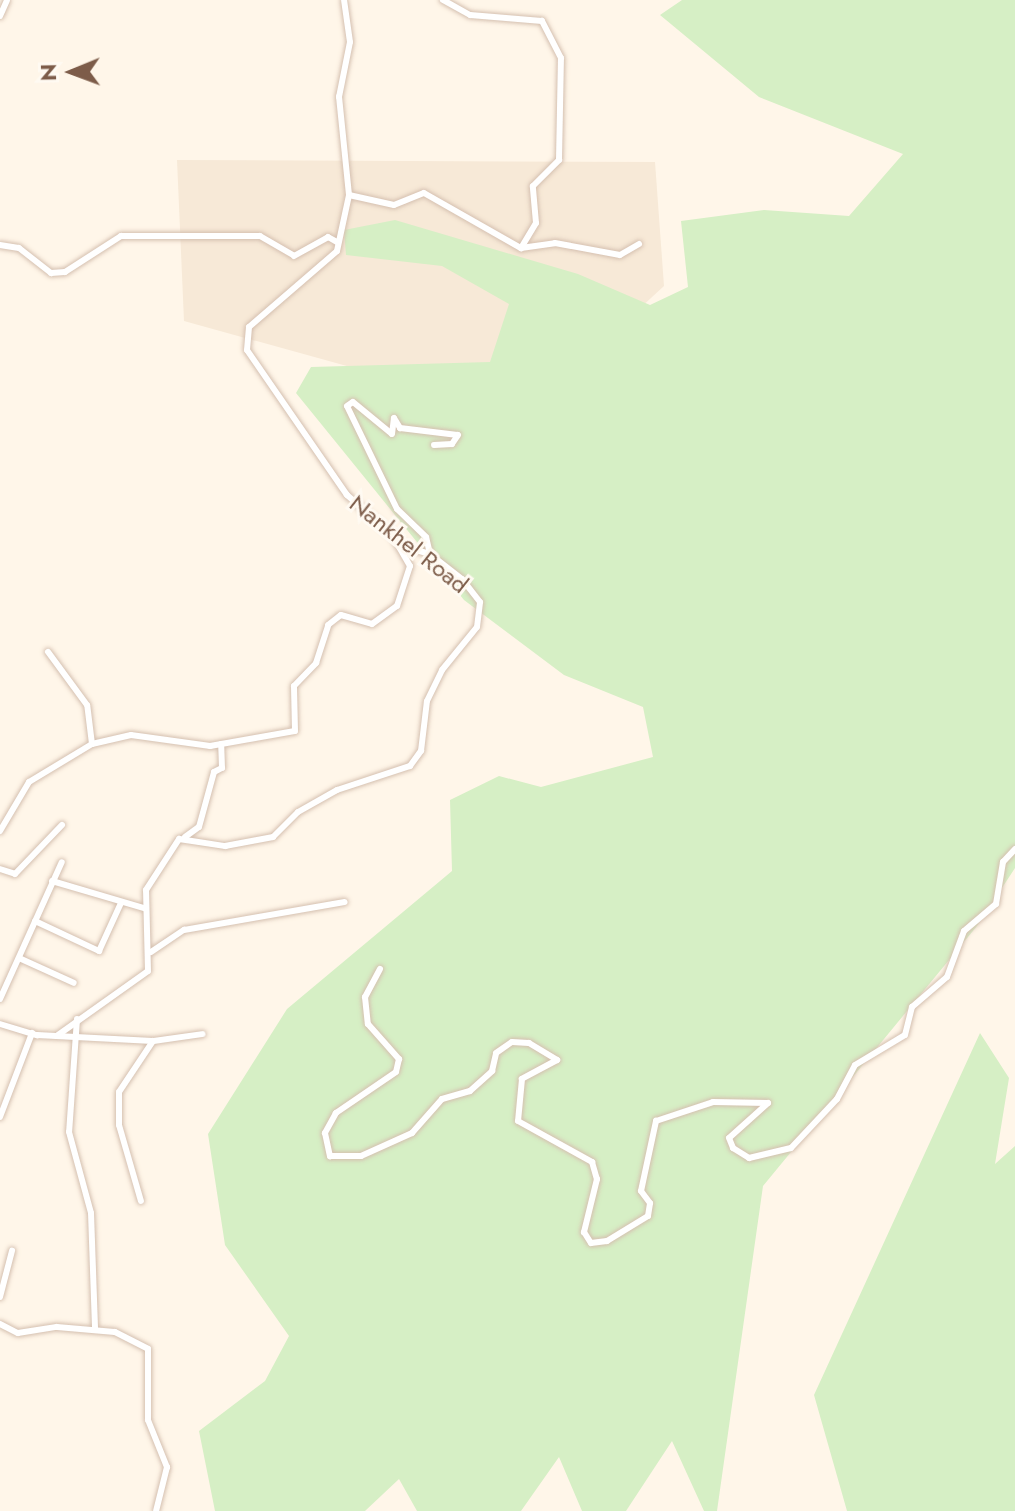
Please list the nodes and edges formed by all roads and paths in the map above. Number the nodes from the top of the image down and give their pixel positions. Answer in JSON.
{"nodes":[{"id":1,"x":7,"y":0,"type":"edge"},
{"id":2,"x":344,"y":0,"type":"edge"},
{"id":3,"x":443,"y":0,"type":"edge"},
{"id":4,"x":0,"y":16,"type":"edge"},
{"id":5,"x":349,"y":195,"type":"junction"},
{"id":6,"x":337,"y":242,"type":"junction"},
{"id":7,"x":639,"y":244,"type":"dead end"},
{"id":8,"x":0,"y":245,"type":"edge"},
{"id":9,"x":521,"y":248,"type":"junction"},
{"id":10,"x":434,"y":445,"type":"dead end"},
{"id":11,"x":391,"y":533,"type":"junction"},
{"id":12,"x":430,"y":554,"type":"junction"},
{"id":13,"x":48,"y":652,"type":"dead end"},
{"id":14,"x":92,"y":744,"type":"junction"},
{"id":15,"x":221,"y":744,"type":"junction"},
{"id":16,"x":62,"y":825,"type":"dead end"},
{"id":17,"x":0,"y":831,"type":"edge"},
{"id":18,"x":185,"y":837,"type":"junction"},
{"id":19,"x":1015,"y":849,"type":"edge"},
{"id":20,"x":62,"y":862,"type":"dead end"},
{"id":21,"x":0,"y":869,"type":"edge"},
{"id":22,"x":52,"y":881,"type":"junction"},
{"id":23,"x":345,"y":902,"type":"dead end"},
{"id":24,"x":121,"y":903,"type":"junction"},
{"id":25,"x":144,"y":908,"type":"junction"},
{"id":26,"x":35,"y":921,"type":"junction"},
{"id":27,"x":151,"y":952,"type":"junction"},
{"id":28,"x":19,"y":958,"type":"junction"},
{"id":29,"x":380,"y":969,"type":"dead end"},
{"id":30,"x":74,"y":983,"type":"dead end"},
{"id":31,"x":0,"y":999,"type":"edge"},
{"id":32,"x":77,"y":1019,"type":"junction"},
{"id":33,"x":0,"y":1024,"type":"edge"},
{"id":34,"x":32,"y":1033,"type":"junction"},
{"id":35,"x":203,"y":1034,"type":"dead end"},
{"id":36,"x":58,"y":1035,"type":"junction"},
{"id":37,"x":78,"y":1035,"type":"junction"},
{"id":38,"x":153,"y":1041,"type":"junction"},
{"id":39,"x":0,"y":1117,"type":"edge"},
{"id":40,"x":141,"y":1201,"type":"dead end"},
{"id":41,"x":12,"y":1251,"type":"dead end"},
{"id":42,"x":0,"y":1297,"type":"edge"},
{"id":43,"x":0,"y":1324,"type":"edge"},
{"id":44,"x":95,"y":1330,"type":"junction"},
{"id":45,"x":156,"y":1511,"type":"edge"}],
"edges":[{"from":1,"to":4,"type":"street"},
{"from":2,"to":5,"type":"street","name":"Nankhel Road"},
{"from":3,"to":9,"type":"street"},
{"from":5,"to":6,"type":"street","name":"Nankhel Road"},
{"from":5,"to":9,"type":"street"},
{"from":6,"to":8,"type":"street"},
{"from":6,"to":11,"type":"street","name":"Nankhel Road"},
{"from":7,"to":9,"type":"street"},
{"from":10,"to":12,"type":"street"},
{"from":11,"to":12,"type":"street","name":"Nankhel Road"},
{"from":11,"to":15,"type":"street"},
{"from":12,"to":18,"type":"street","name":"Nankhel Road"},
{"from":13,"to":14,"type":"street"},
{"from":14,"to":15,"type":"street"},
{"from":14,"to":17,"type":"street"},
{"from":15,"to":18,"type":"street"},
{"from":16,"to":21,"type":"street"},
{"from":18,"to":25,"type":"street"},
{"from":19,"to":29,"type":"street"},
{"from":20,"to":22,"type":"street"},
{"from":22,"to":24,"type":"street"},
{"from":22,"to":26,"type":"street"},
{"from":23,"to":27,"type":"street"},
{"from":24,"to":25,"type":"street"},
{"from":24,"to":26,"type":"street"},
{"from":25,"to":27,"type":"street"},
{"from":26,"to":28,"type":"street"},
{"from":27,"to":32,"type":"street"},
{"from":28,"to":30,"type":"street"},
{"from":28,"to":31,"type":"street"},
{"from":32,"to":36,"type":"street"},
{"from":32,"to":37,"type":"street"},
{"from":33,"to":34,"type":"street"},
{"from":34,"to":36,"type":"street"},
{"from":34,"to":39,"type":"street"},
{"from":35,"to":38,"type":"street"},
{"from":36,"to":37,"type":"street"},
{"from":37,"to":38,"type":"street"},
{"from":37,"to":44,"type":"street"},
{"from":38,"to":40,"type":"street"},
{"from":41,"to":42,"type":"street"},
{"from":43,"to":44,"type":"street"},
{"from":44,"to":45,"type":"street"}]}
